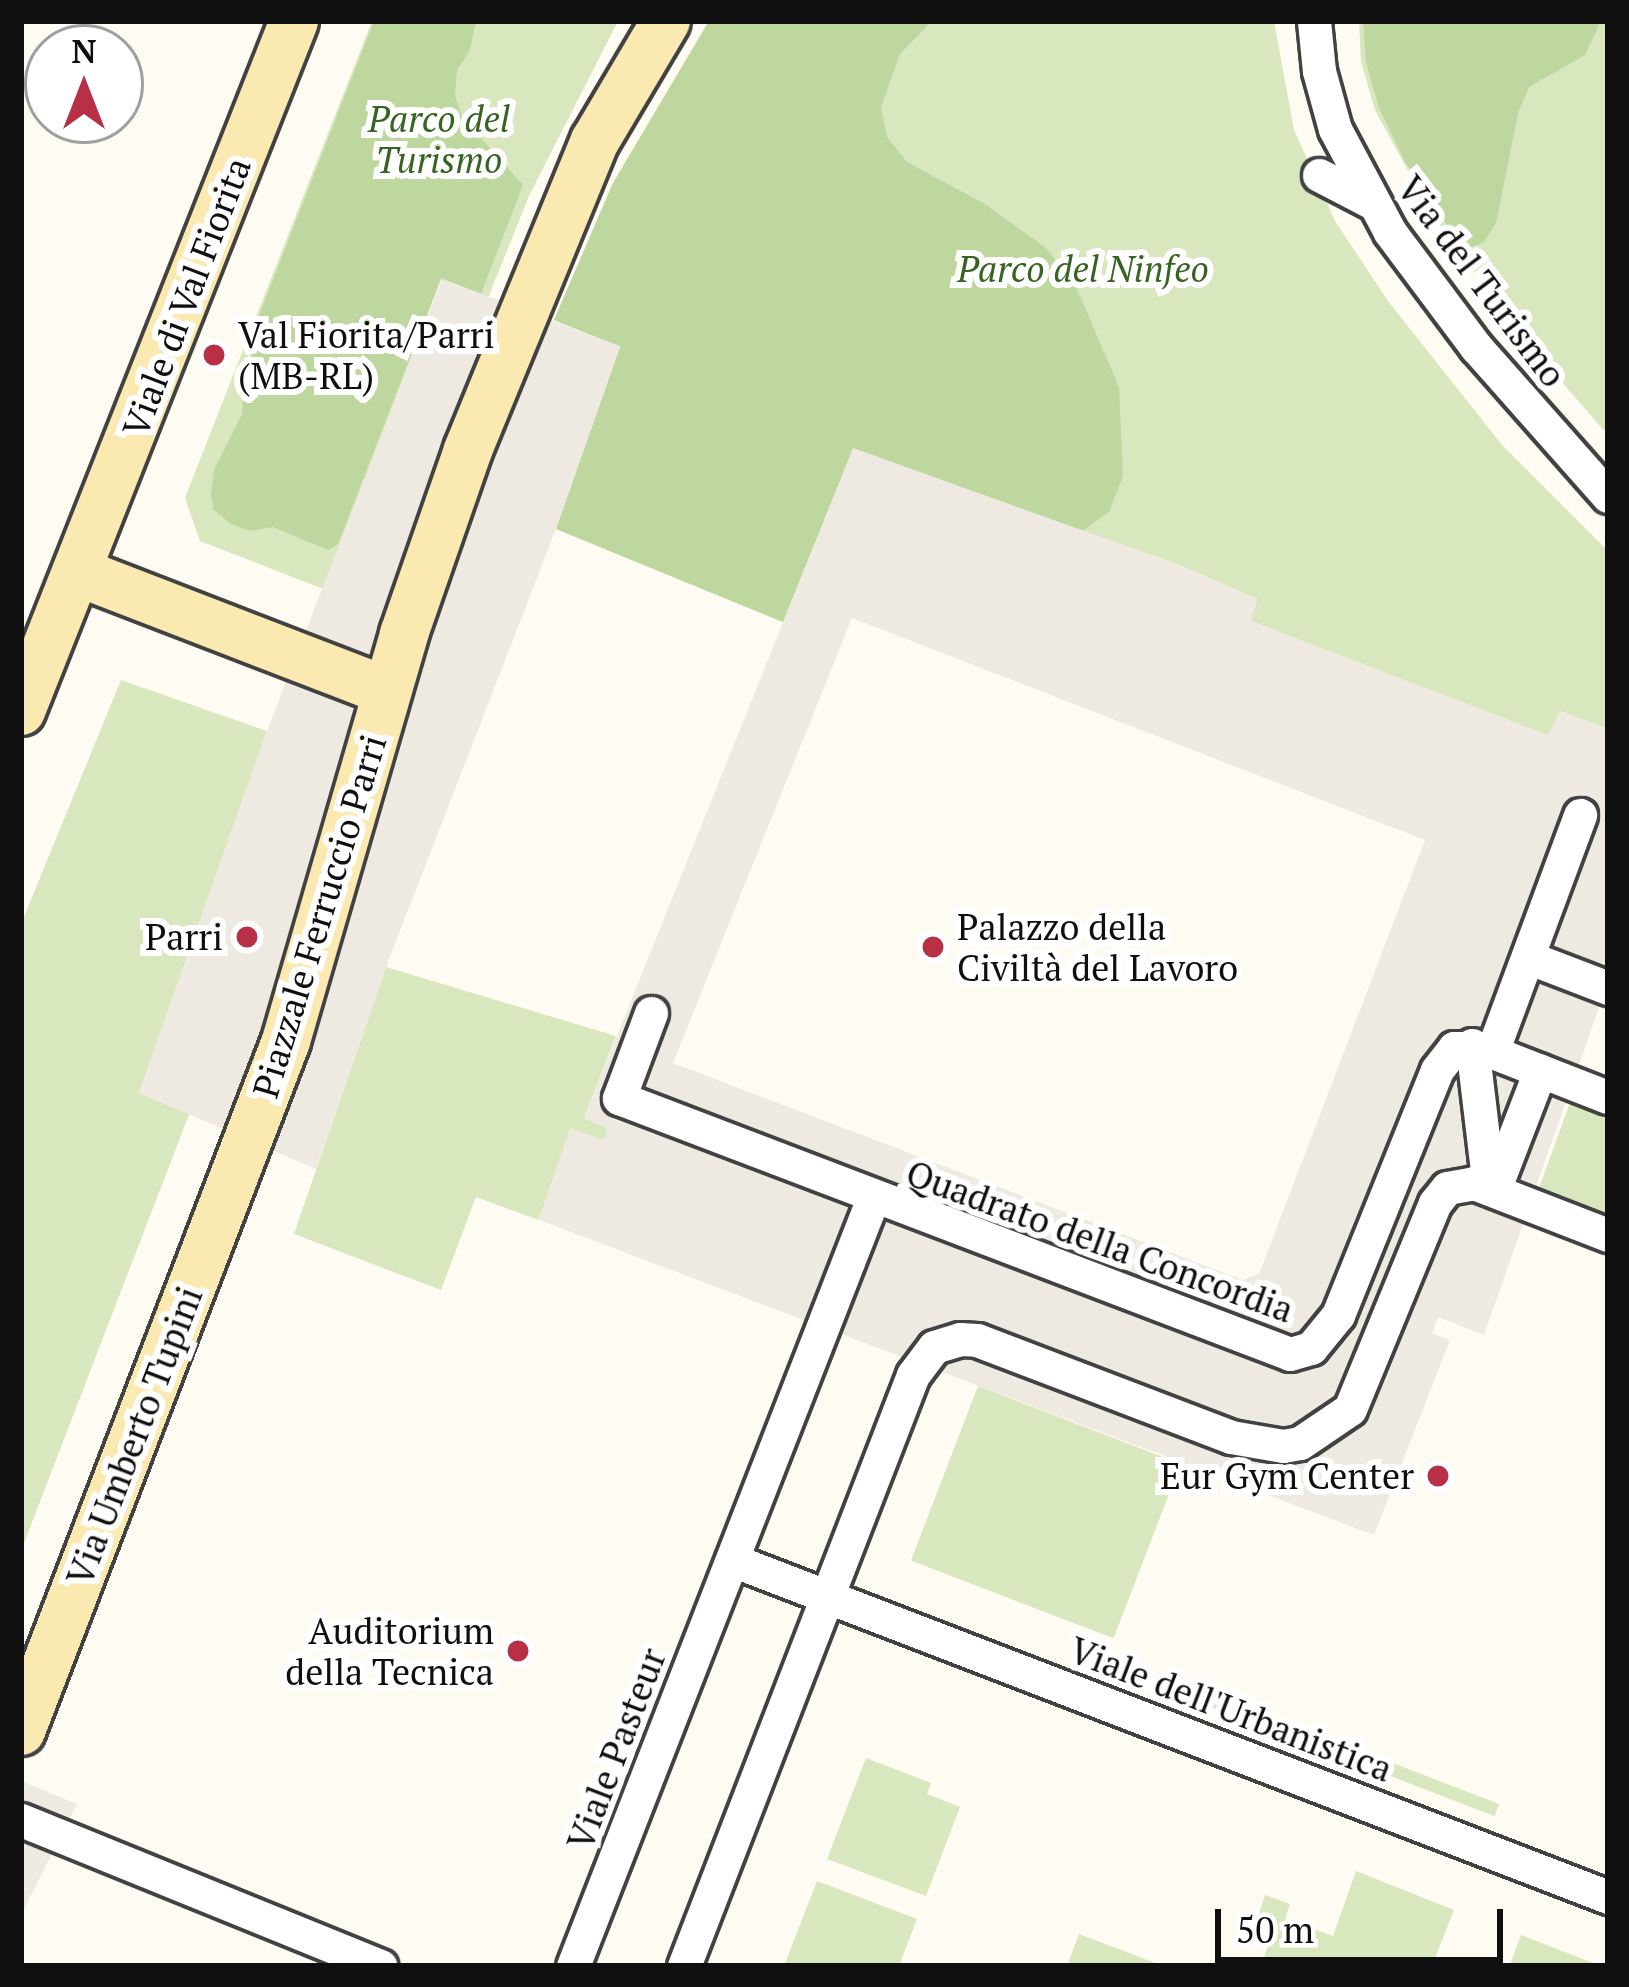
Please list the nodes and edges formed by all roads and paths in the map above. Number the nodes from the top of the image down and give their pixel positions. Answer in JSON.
{"nodes":[{"id":1,"x":294,"y":21,"type":"edge"},
{"id":2,"x":667,"y":21,"type":"edge"},
{"id":3,"x":1314,"y":21,"type":"edge"},
{"id":4,"x":1319,"y":175,"type":"dead end"},
{"id":5,"x":1372,"y":203,"type":"junction"},
{"id":6,"x":1608,"y":496,"type":"edge"},
{"id":7,"x":78,"y":572,"type":"junction"},
{"id":8,"x":386,"y":691,"type":"junction"},
{"id":9,"x":21,"y":711,"type":"edge"},
{"id":10,"x":1580,"y":815,"type":"dead end"},
{"id":11,"x":1530,"y":958,"type":"junction"},
{"id":12,"x":1608,"y":988,"type":"edge"},
{"id":13,"x":650,"y":1013,"type":"dead end"},
{"id":14,"x":1482,"y":1049,"type":"junction"},
{"id":15,"x":1540,"y":1071,"type":"junction"},
{"id":16,"x":1608,"y":1097,"type":"edge"},
{"id":17,"x":248,"y":1141,"type":"joint"},
{"id":18,"x":1492,"y":1189,"type":"junction"},
{"id":19,"x":873,"y":1198,"type":"junction"},
{"id":20,"x":1608,"y":1235,"type":"edge"},
{"id":21,"x":732,"y":1560,"type":"junction"},
{"id":22,"x":827,"y":1594,"type":"junction"},
{"id":23,"x":21,"y":1731,"type":"edge"},
{"id":24,"x":21,"y":1820,"type":"edge"},
{"id":25,"x":1608,"y":1897,"type":"edge"},
{"id":26,"x":380,"y":1966,"type":"edge"},
{"id":27,"x":574,"y":1966,"type":"edge"},
{"id":28,"x":684,"y":1966,"type":"edge"}],
"edges":[{"from":1,"to":7,"type":"street","name":"Viale di Val Fiorita"},
{"from":2,"to":8,"type":"street","name":"Piazzale Ferruccio Parri"},
{"from":3,"to":5,"type":"street","name":"Via del Turismo"},
{"from":4,"to":5,"type":"street"},
{"from":5,"to":6,"type":"street","name":"Via del Turismo"},
{"from":7,"to":8,"type":"street","name":"Piazzale Ferruccio Parri"},
{"from":7,"to":9,"type":"street","name":"Viale di Val Fiorita"},
{"from":8,"to":17,"type":"street","name":"Piazzale Ferruccio Parri"},
{"from":10,"to":11,"type":"street","name":"Quadrato della Concordia"},
{"from":11,"to":12,"type":"street"},
{"from":11,"to":14,"type":"street","name":"Quadrato della Concordia"},
{"from":13,"to":19,"type":"street","name":"Quadrato della Concordia"},
{"from":14,"to":15,"type":"street"},
{"from":14,"to":18,"type":"street","name":"Quadrato della Concordia"},
{"from":14,"to":19,"type":"street","name":"Quadrato della Concordia"},
{"from":15,"to":16,"type":"street"},
{"from":15,"to":18,"type":"street"},
{"from":17,"to":23,"type":"street","name":"Via Umberto Tupini"},
{"from":18,"to":20,"type":"street"},
{"from":18,"to":22,"type":"street"},
{"from":19,"to":21,"type":"street","name":"Viale Pasteur"},
{"from":21,"to":22,"type":"street"},
{"from":21,"to":27,"type":"street","name":"Viale Pasteur"},
{"from":22,"to":25,"type":"street","name":"Viale dell'Urbanistica"},
{"from":22,"to":28,"type":"street"},
{"from":24,"to":26,"type":"street"}]}
